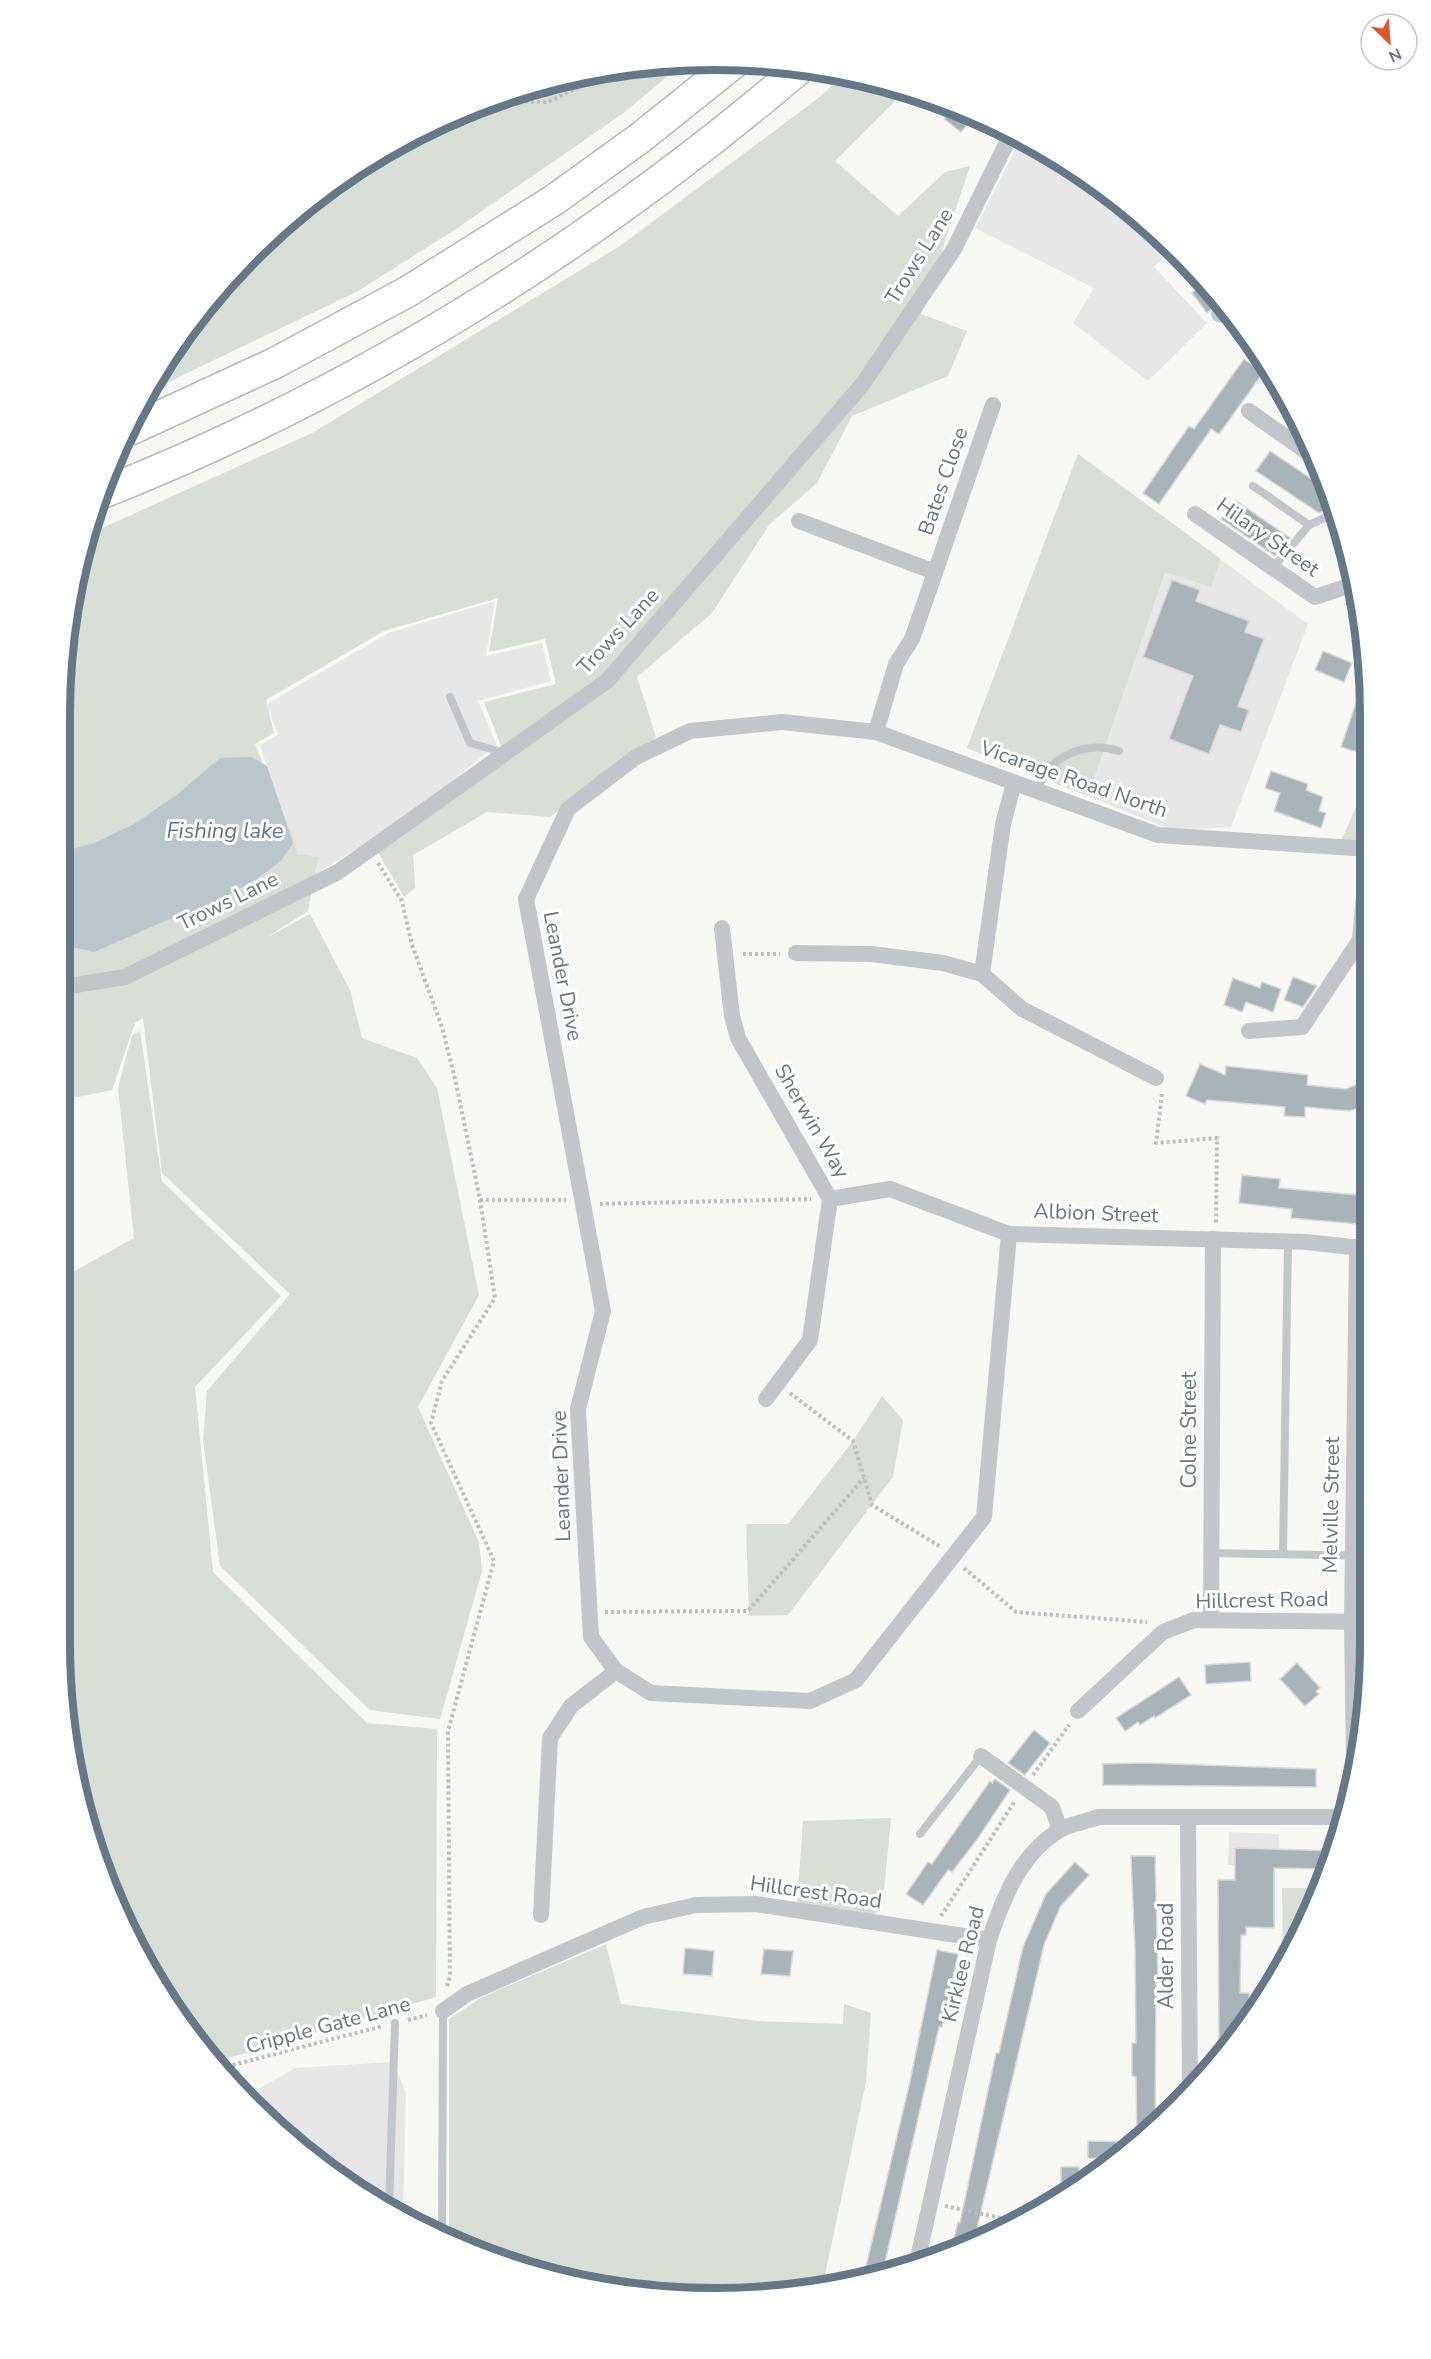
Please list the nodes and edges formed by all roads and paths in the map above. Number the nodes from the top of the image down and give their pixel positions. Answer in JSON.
{"nodes":[{"id":1,"x":724,"y":70,"type":"edge"},
{"id":2,"x":791,"y":75,"type":"edge"},
{"id":3,"x":585,"y":84,"type":"edge"},
{"id":4,"x":521,"y":101,"type":"edge"},
{"id":5,"x":1008,"y":141,"type":"edge"},
{"id":6,"x":993,"y":405,"type":"dead end"},
{"id":7,"x":1249,"y":411,"type":"dead end"},
{"id":8,"x":139,"y":426,"type":"edge"},
{"id":9,"x":1302,"y":449,"type":"edge"},
{"id":10,"x":1253,"y":486,"type":"dead end"},
{"id":11,"x":112,"y":489,"type":"edge"},
{"id":12,"x":1195,"y":514,"type":"dead end"},
{"id":13,"x":1329,"y":516,"type":"edge"},
{"id":14,"x":799,"y":520,"type":"dead end"},
{"id":15,"x":1309,"y":525,"type":"junction"},
{"id":16,"x":1273,"y":568,"type":"junction"},
{"id":17,"x":935,"y":572,"type":"junction"},
{"id":18,"x":1347,"y":587,"type":"edge"},
{"id":19,"x":450,"y":697,"type":"dead end"},
{"id":20,"x":876,"y":732,"type":"junction"},
{"id":21,"x":1119,"y":751,"type":"dead end"},
{"id":22,"x":506,"y":753,"type":"junction"},
{"id":23,"x":1014,"y":783,"type":"junction"},
{"id":24,"x":1036,"y":791,"type":"junction"},
{"id":25,"x":1360,"y":848,"type":"edge"},
{"id":26,"x":369,"y":850,"type":"junction"},
{"id":27,"x":722,"y":928,"type":"dead end"},
{"id":28,"x":1360,"y":940,"type":"edge"},
{"id":29,"x":796,"y":953,"type":"joint"},
{"id":30,"x":725,"y":955,"type":"junction"},
{"id":31,"x":982,"y":974,"type":"junction"},
{"id":32,"x":70,"y":986,"type":"edge"},
{"id":33,"x":1249,"y":1030,"type":"dead end"},
{"id":34,"x":1156,"y":1078,"type":"joint"},
{"id":35,"x":830,"y":1198,"type":"junction"},
{"id":36,"x":480,"y":1200,"type":"junction"},
{"id":37,"x":583,"y":1202,"type":"junction"},
{"id":38,"x":1009,"y":1234,"type":"junction"},
{"id":39,"x":1213,"y":1239,"type":"junction"},
{"id":40,"x":1288,"y":1241,"type":"junction"},
{"id":41,"x":1360,"y":1248,"type":"edge"},
{"id":42,"x":778,"y":1384,"type":"junction"},
{"id":43,"x":766,"y":1399,"type":"dead end"},
{"id":44,"x":864,"y":1478,"type":"junction"},
{"id":45,"x":1211,"y":1553,"type":"junction"},
{"id":46,"x":1283,"y":1554,"type":"junction"},
{"id":47,"x":1360,"y":1556,"type":"edge"},
{"id":48,"x":953,"y":1557,"type":"junction"},
{"id":49,"x":1360,"y":1563,"type":"edge"},
{"id":50,"x":589,"y":1612,"type":"junction"},
{"id":51,"x":1210,"y":1620,"type":"junction"},
{"id":52,"x":1352,"y":1622,"type":"junction"},
{"id":53,"x":1360,"y":1622,"type":"edge"},
{"id":54,"x":1182,"y":1625,"type":"junction"},
{"id":55,"x":616,"y":1671,"type":"junction"},
{"id":56,"x":1078,"y":1711,"type":"joint"},
{"id":57,"x":1354,"y":1736,"type":"edge"},
{"id":58,"x":981,"y":1756,"type":"joint"},
{"id":59,"x":1025,"y":1786,"type":"junction"},
{"id":60,"x":1337,"y":1817,"type":"edge"},
{"id":61,"x":1188,"y":1818,"type":"junction"},
{"id":62,"x":1060,"y":1830,"type":"junction"},
{"id":63,"x":920,"y":1834,"type":"dead end"},
{"id":64,"x":541,"y":1915,"type":"dead end"},
{"id":65,"x":931,"y":1931,"type":"junction"},
{"id":66,"x":988,"y":1940,"type":"junction"},
{"id":67,"x":443,"y":2011,"type":"junction"},
{"id":68,"x":395,"y":2023,"type":"junction"},
{"id":69,"x":229,"y":2066,"type":"edge"},
{"id":70,"x":1190,"y":2080,"type":"edge"},
{"id":71,"x":389,"y":2200,"type":"edge"},
{"id":72,"x":943,"y":2206,"type":"dead end"},
{"id":73,"x":1006,"y":2219,"type":"edge"},
{"id":74,"x":442,"y":2227,"type":"edge"},
{"id":75,"x":918,"y":2255,"type":"edge"}],
"edges":[{"from":1,"to":8,"type":"highway"},
{"from":2,"to":11,"type":"highway"},
{"from":3,"to":4,"type":"path"},
{"from":5,"to":22,"type":"street","name":"Trows Lane"},
{"from":6,"to":17,"type":"street","name":"Bates Close"},
{"from":7,"to":9,"type":"street"},
{"from":10,"to":15,"type":"lane"},
{"from":12,"to":16,"type":"street","name":"Hilary Street"},
{"from":13,"to":15,"type":"lane"},
{"from":14,"to":17,"type":"street","name":"Bates Close"},
{"from":15,"to":16,"type":"lane"},
{"from":16,"to":18,"type":"street","name":"Hilary Street"},
{"from":17,"to":20,"type":"street","name":"Bates Close"},
{"from":19,"to":22,"type":"lane"},
{"from":20,"to":23,"type":"street","name":"Vicarage Road North"},
{"from":20,"to":37,"type":"street","name":"Leander Drive"},
{"from":21,"to":24,"type":"lane"},
{"from":22,"to":26,"type":"street","name":"Trows Lane"},
{"from":23,"to":24,"type":"street","name":"Vicarage Road North"},
{"from":23,"to":31,"type":"street"},
{"from":24,"to":25,"type":"street","name":"Vicarage Road North"},
{"from":26,"to":32,"type":"street","name":"Trows Lane"},
{"from":26,"to":36,"type":"path"},
{"from":27,"to":30,"type":"street","name":"Sherwin Way"},
{"from":28,"to":33,"type":"street"},
{"from":29,"to":30,"type":"path"},
{"from":29,"to":31,"type":"street"},
{"from":30,"to":35,"type":"street","name":"Sherwin Way"},
{"from":31,"to":34,"type":"street"},
{"from":34,"to":39,"type":"path"},
{"from":35,"to":37,"type":"path"},
{"from":35,"to":38,"type":"street","name":"Albion Street"},
{"from":35,"to":42,"type":"street","name":"Sherwin Way"},
{"from":36,"to":37,"type":"path"},
{"from":36,"to":67,"type":"path"},
{"from":37,"to":50,"type":"street","name":"Leander Drive"},
{"from":38,"to":39,"type":"street","name":"Albion Street"},
{"from":38,"to":48,"type":"street","name":"Leander Drive"},
{"from":39,"to":40,"type":"street","name":"Albion Street"},
{"from":39,"to":45,"type":"street","name":"Colne Street"},
{"from":40,"to":41,"type":"street","name":"Albion Street"},
{"from":40,"to":46,"type":"lane"},
{"from":42,"to":43,"type":"street","name":"Sherwin Way"},
{"from":42,"to":44,"type":"path"},
{"from":44,"to":48,"type":"path"},
{"from":44,"to":50,"type":"path"},
{"from":45,"to":46,"type":"lane"},
{"from":45,"to":51,"type":"street","name":"Colne Street"},
{"from":46,"to":47,"type":"lane"},
{"from":48,"to":54,"type":"path"},
{"from":48,"to":55,"type":"street","name":"Leander Drive"},
{"from":49,"to":52,"type":"street","name":"Melville Street"},
{"from":50,"to":55,"type":"street","name":"Leander Drive"},
{"from":51,"to":52,"type":"street","name":"Hillcrest Road"},
{"from":51,"to":54,"type":"street","name":"Hillcrest Road"},
{"from":52,"to":53,"type":"street","name":"Hillcrest Road"},
{"from":52,"to":57,"type":"street","name":"Melville Street"},
{"from":54,"to":56,"type":"street","name":"Hillcrest Road"},
{"from":55,"to":64,"type":"street"},
{"from":56,"to":59,"type":"path"},
{"from":58,"to":59,"type":"street"},
{"from":58,"to":63,"type":"lane"},
{"from":59,"to":62,"type":"street"},
{"from":59,"to":65,"type":"path"},
{"from":60,"to":61,"type":"street","name":"Kirklee Road"},
{"from":61,"to":62,"type":"street","name":"Kirklee Road"},
{"from":61,"to":70,"type":"street","name":"Alder Road"},
{"from":62,"to":66,"type":"street","name":"Kirklee Road"},
{"from":65,"to":66,"type":"street","name":"Hillcrest Road"},
{"from":65,"to":67,"type":"street","name":"Hillcrest Road"},
{"from":66,"to":75,"type":"street","name":"Kirklee Road"},
{"from":67,"to":68,"type":"path","name":"Cripple Gate Lane"},
{"from":67,"to":74,"type":"lane"},
{"from":68,"to":69,"type":"path","name":"Cripple Gate Lane"},
{"from":68,"to":71,"type":"lane"},
{"from":72,"to":73,"type":"path"}]}
